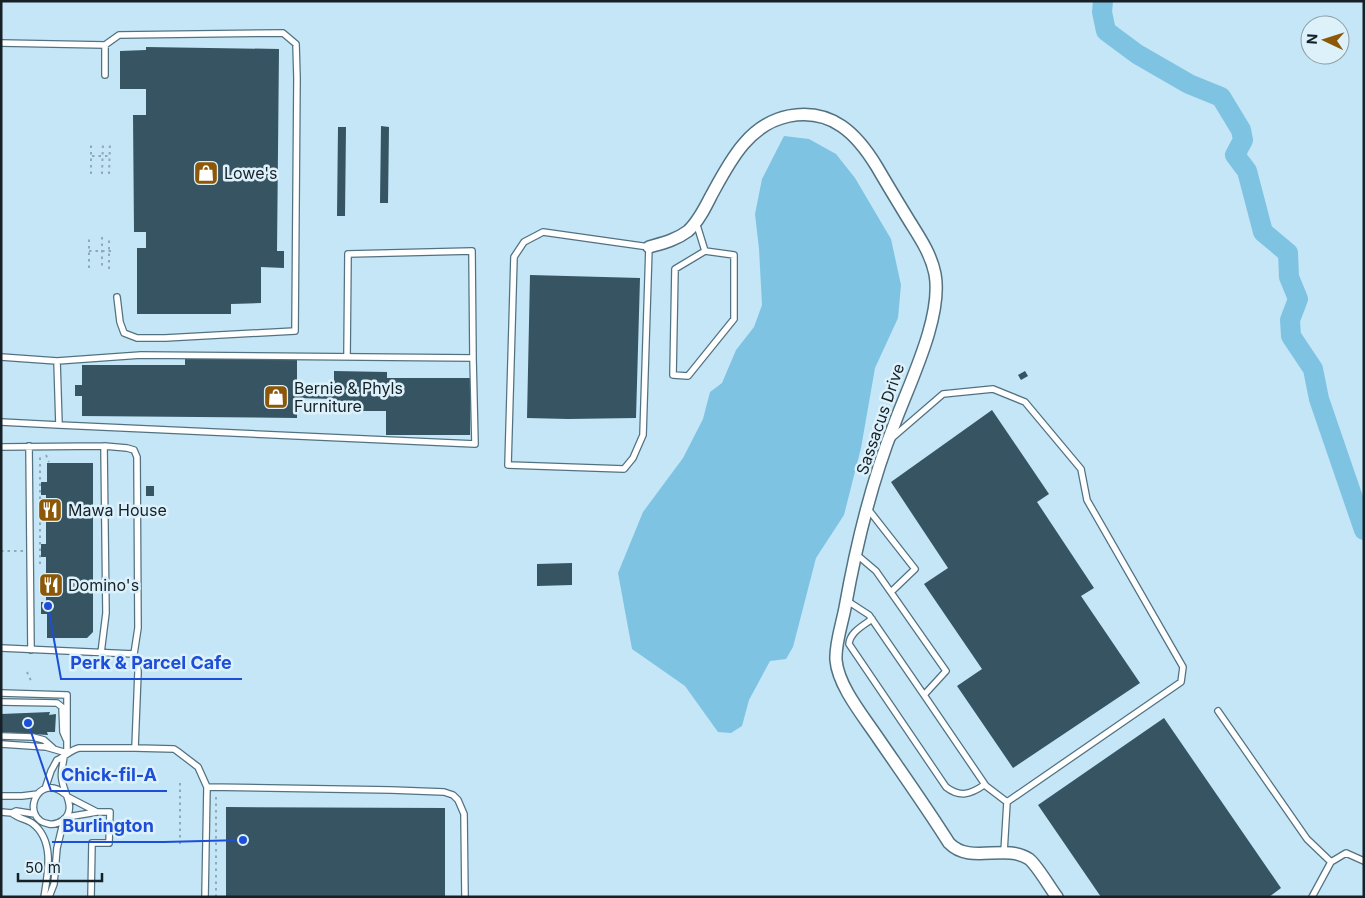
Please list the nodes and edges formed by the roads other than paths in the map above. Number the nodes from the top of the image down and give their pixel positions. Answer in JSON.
{"nodes":[{"id":1,"x":1,"y":43,"type":"edge"},
{"id":2,"x":105,"y":45,"type":"junction"},
{"id":3,"x":105,"y":75,"type":"dead end"},
{"id":4,"x":696,"y":222,"type":"junction"},
{"id":5,"x":649,"y":247,"type":"junction"},
{"id":6,"x":705,"y":251,"type":"junction"},
{"id":7,"x":117,"y":297,"type":"dead end"},
{"id":8,"x":1,"y":357,"type":"edge"},
{"id":9,"x":347,"y":357,"type":"junction"},
{"id":10,"x":474,"y":358,"type":"junction"},
{"id":11,"x":57,"y":361,"type":"junction"},
{"id":12,"x":1,"y":422,"type":"edge"},
{"id":13,"x":59,"y":425,"type":"junction"},
{"id":14,"x":886,"y":443,"type":"junction"},
{"id":15,"x":1,"y":446,"type":"edge"},
{"id":16,"x":29,"y":446,"type":"junction"},
{"id":17,"x":104,"y":446,"type":"junction"},
{"id":18,"x":868,"y":509,"type":"junction"},
{"id":19,"x":856,"y":554,"type":"junction"},
{"id":20,"x":891,"y":592,"type":"junction"},
{"id":21,"x":846,"y":600,"type":"junction"},
{"id":22,"x":872,"y":619,"type":"junction"},
{"id":23,"x":1,"y":648,"type":"edge"},
{"id":24,"x":31,"y":650,"type":"junction"},
{"id":25,"x":101,"y":653,"type":"junction"},
{"id":26,"x":134,"y":654,"type":"junction"},
{"id":27,"x":1,"y":693,"type":"edge"},
{"id":28,"x":924,"y":695,"type":"junction"},
{"id":29,"x":1,"y":702,"type":"edge"},
{"id":30,"x":1218,"y":711,"type":"dead end"},
{"id":31,"x":1,"y":736,"type":"edge"},
{"id":32,"x":67,"y":741,"type":"junction"},
{"id":33,"x":1,"y":744,"type":"edge"},
{"id":34,"x":53,"y":748,"type":"junction"},
{"id":35,"x":135,"y":748,"type":"junction"},
{"id":36,"x":66,"y":755,"type":"junction"},
{"id":37,"x":984,"y":785,"type":"junction"},
{"id":38,"x":207,"y":787,"type":"junction"},
{"id":39,"x":45,"y":789,"type":"junction"},
{"id":40,"x":38,"y":794,"type":"junction"},
{"id":41,"x":66,"y":795,"type":"junction"},
{"id":42,"x":1,"y":796,"type":"edge"},
{"id":43,"x":1007,"y":802,"type":"junction"},
{"id":44,"x":1,"y":812,"type":"edge"},
{"id":45,"x":97,"y":812,"type":"junction"},
{"id":46,"x":12,"y":813,"type":"junction"},
{"id":47,"x":35,"y":814,"type":"junction"},
{"id":48,"x":65,"y":818,"type":"junction"},
{"id":49,"x":40,"y":821,"type":"junction"},
{"id":50,"x":45,"y":841,"type":"junction"},
{"id":51,"x":1004,"y":852,"type":"junction"},
{"id":52,"x":1364,"y":860,"type":"edge"},
{"id":53,"x":1331,"y":862,"type":"junction"},
{"id":54,"x":44,"y":897,"type":"edge"},
{"id":55,"x":49,"y":897,"type":"edge"},
{"id":56,"x":91,"y":897,"type":"edge"},
{"id":57,"x":205,"y":897,"type":"edge"},
{"id":58,"x":465,"y":897,"type":"edge"},
{"id":59,"x":1057,"y":897,"type":"edge"},
{"id":60,"x":1312,"y":897,"type":"edge"}],
"edges":[{"from":1,"to":2,"type":"lane"},
{"from":2,"to":3,"type":"lane"},
{"from":2,"to":7,"type":"lane"},
{"from":4,"to":5,"type":"street","name":"Sassacus Drive"},
{"from":4,"to":6,"type":"lane"},
{"from":4,"to":14,"type":"street","name":"Sassacus Drive"},
{"from":5,"to":5,"type":"lane"},
{"from":6,"to":6,"type":"lane"},
{"from":8,"to":11,"type":"lane"},
{"from":9,"to":10,"type":"lane"},
{"from":9,"to":10,"type":"lane"},
{"from":9,"to":11,"type":"lane"},
{"from":10,"to":13,"type":"lane"},
{"from":11,"to":13,"type":"lane"},
{"from":12,"to":13,"type":"lane"},
{"from":14,"to":18,"type":"street","name":"Sassacus Drive"},
{"from":14,"to":43,"type":"lane"},
{"from":15,"to":16,"type":"lane"},
{"from":16,"to":17,"type":"lane"},
{"from":16,"to":24,"type":"lane"},
{"from":17,"to":25,"type":"lane"},
{"from":17,"to":26,"type":"lane"},
{"from":18,"to":19,"type":"street","name":"Sassacus Drive"},
{"from":18,"to":20,"type":"lane"},
{"from":19,"to":20,"type":"lane"},
{"from":19,"to":21,"type":"street","name":"Sassacus Drive"},
{"from":20,"to":28,"type":"lane"},
{"from":21,"to":22,"type":"lane"},
{"from":21,"to":51,"type":"street","name":"Sassacus Drive"},
{"from":22,"to":28,"type":"lane"},
{"from":22,"to":37,"type":"lane"},
{"from":23,"to":24,"type":"lane"},
{"from":24,"to":25,"type":"lane"},
{"from":25,"to":26,"type":"lane"},
{"from":26,"to":35,"type":"lane"},
{"from":27,"to":32,"type":"lane"},
{"from":28,"to":37,"type":"lane"},
{"from":29,"to":32,"type":"lane"},
{"from":30,"to":53,"type":"lane"},
{"from":31,"to":34,"type":"lane"},
{"from":32,"to":36,"type":"lane"},
{"from":33,"to":34,"type":"lane"},
{"from":34,"to":36,"type":"lane"},
{"from":35,"to":36,"type":"lane"},
{"from":35,"to":38,"type":"lane"},
{"from":36,"to":39,"type":"lane"},
{"from":36,"to":41,"type":"lane"},
{"from":37,"to":43,"type":"lane"},
{"from":38,"to":57,"type":"lane"},
{"from":38,"to":58,"type":"lane"},
{"from":39,"to":40,"type":"lane"},
{"from":39,"to":41,"type":"lane"},
{"from":40,"to":42,"type":"lane"},
{"from":40,"to":47,"type":"lane"},
{"from":41,"to":45,"type":"lane"},
{"from":41,"to":48,"type":"lane"},
{"from":43,"to":51,"type":"lane"},
{"from":44,"to":46,"type":"lane"},
{"from":45,"to":48,"type":"lane"},
{"from":45,"to":56,"type":"lane"},
{"from":46,"to":47,"type":"lane"},
{"from":46,"to":50,"type":"lane"},
{"from":47,"to":49,"type":"lane"},
{"from":48,"to":49,"type":"lane"},
{"from":48,"to":55,"type":"lane"},
{"from":49,"to":50,"type":"lane"},
{"from":50,"to":54,"type":"lane"},
{"from":51,"to":59,"type":"street","name":"Sassacus Drive"},
{"from":52,"to":53,"type":"lane"},
{"from":53,"to":60,"type":"lane"}]}
